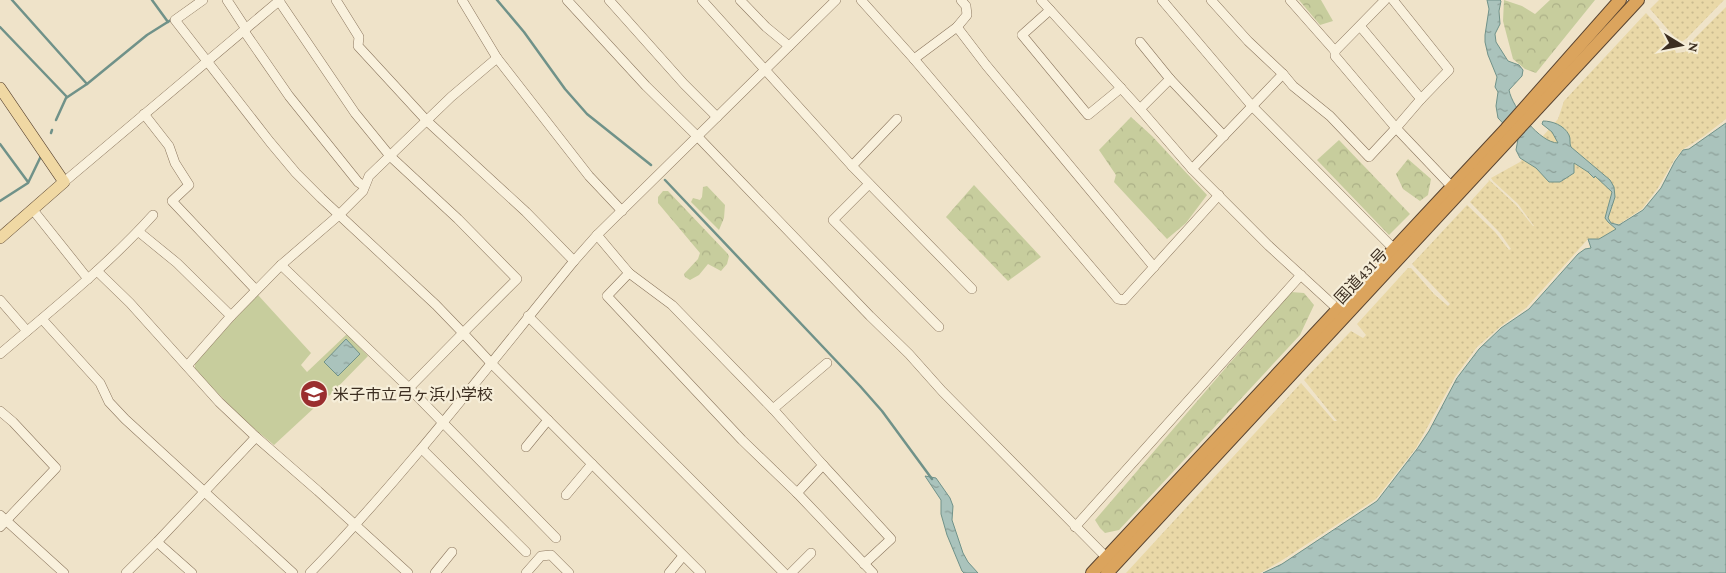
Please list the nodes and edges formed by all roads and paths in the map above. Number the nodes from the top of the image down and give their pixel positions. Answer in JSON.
{"nodes":[{"id":1,"x":203,"y":0,"type":"edge"},
{"id":2,"x":227,"y":0,"type":"edge"},
{"id":3,"x":336,"y":0,"type":"edge"},
{"id":4,"x":462,"y":0,"type":"edge"},
{"id":5,"x":567,"y":0,"type":"edge"},
{"id":6,"x":609,"y":0,"type":"edge"},
{"id":7,"x":702,"y":0,"type":"edge"},
{"id":8,"x":740,"y":0,"type":"edge"},
{"id":9,"x":861,"y":0,"type":"edge"},
{"id":10,"x":961,"y":0,"type":"edge"},
{"id":11,"x":1041,"y":0,"type":"edge"},
{"id":12,"x":1211,"y":0,"type":"edge"},
{"id":13,"x":1290,"y":0,"type":"edge"},
{"id":14,"x":1385,"y":0,"type":"edge"},
{"id":15,"x":1393,"y":0,"type":"edge"},
{"id":16,"x":1620,"y":0,"type":"edge"},
{"id":17,"x":1638,"y":0,"type":"edge"},
{"id":18,"x":280,"y":1,"type":"edge"},
{"id":19,"x":1165,"y":1,"type":"edge"},
{"id":20,"x":830,"y":2,"type":"edge"},
{"id":21,"x":1050,"y":10,"type":"junction"},
{"id":22,"x":1360,"y":26,"type":"junction"},
{"id":23,"x":958,"y":27,"type":"junction"},
{"id":24,"x":245,"y":30,"type":"junction"},
{"id":25,"x":1140,"y":42,"type":"dead end"},
{"id":26,"x":789,"y":46,"type":"junction"},
{"id":27,"x":1335,"y":51,"type":"junction"},
{"id":28,"x":497,"y":58,"type":"junction"},
{"id":29,"x":914,"y":59,"type":"junction"},
{"id":30,"x":208,"y":61,"type":"junction"},
{"id":31,"x":765,"y":69,"type":"junction"},
{"id":32,"x":1283,"y":74,"type":"junction"},
{"id":33,"x":1170,"y":79,"type":"junction"},
{"id":34,"x":0,"y":88,"type":"edge"},
{"id":35,"x":1121,"y":88,"type":"junction"},
{"id":36,"x":1421,"y":99,"type":"junction"},
{"id":37,"x":1252,"y":106,"type":"junction"},
{"id":38,"x":1140,"y":109,"type":"junction"},
{"id":39,"x":144,"y":114,"type":"junction"},
{"id":40,"x":1524,"y":116,"type":"junction"},
{"id":41,"x":717,"y":117,"type":"junction"},
{"id":42,"x":897,"y":120,"type":"dead end"},
{"id":43,"x":427,"y":121,"type":"junction"},
{"id":44,"x":1396,"y":128,"type":"junction"},
{"id":45,"x":1510,"y":132,"type":"junction"},
{"id":46,"x":1224,"y":136,"type":"junction"},
{"id":47,"x":698,"y":137,"type":"junction"},
{"id":48,"x":390,"y":156,"type":"junction"},
{"id":49,"x":852,"y":166,"type":"junction"},
{"id":50,"x":1192,"y":169,"type":"junction"},
{"id":51,"x":64,"y":182,"type":"junction"},
{"id":52,"x":869,"y":184,"type":"junction"},
{"id":53,"x":364,"y":186,"type":"junction"},
{"id":54,"x":1452,"y":187,"type":"junction"},
{"id":55,"x":1219,"y":195,"type":"junction"},
{"id":56,"x":33,"y":210,"type":"junction"},
{"id":57,"x":622,"y":211,"type":"junction"},
{"id":58,"x":153,"y":215,"type":"dead end"},
{"id":59,"x":339,"y":215,"type":"junction"},
{"id":60,"x":138,"y":232,"type":"junction"},
{"id":61,"x":597,"y":235,"type":"junction"},
{"id":62,"x":0,"y":238,"type":"edge"},
{"id":63,"x":1394,"y":249,"type":"junction"},
{"id":64,"x":574,"y":260,"type":"junction"},
{"id":65,"x":281,"y":265,"type":"junction"},
{"id":66,"x":1154,"y":267,"type":"junction"},
{"id":67,"x":97,"y":271,"type":"junction"},
{"id":68,"x":629,"y":274,"type":"junction"},
{"id":69,"x":1301,"y":275,"type":"junction"},
{"id":70,"x":88,"y":279,"type":"junction"},
{"id":71,"x":256,"y":290,"type":"junction"},
{"id":72,"x":972,"y":290,"type":"dead end"},
{"id":73,"x":0,"y":300,"type":"edge"},
{"id":74,"x":1342,"y":313,"type":"junction"},
{"id":75,"x":231,"y":316,"type":"junction"},
{"id":76,"x":528,"y":316,"type":"junction"},
{"id":77,"x":42,"y":319,"type":"junction"},
{"id":78,"x":939,"y":327,"type":"dead end"},
{"id":79,"x":27,"y":331,"type":"junction"},
{"id":80,"x":463,"y":333,"type":"junction"},
{"id":81,"x":0,"y":354,"type":"edge"},
{"id":82,"x":491,"y":362,"type":"junction"},
{"id":83,"x":827,"y":363,"type":"dead end"},
{"id":84,"x":187,"y":366,"type":"junction"},
{"id":85,"x":409,"y":388,"type":"junction"},
{"id":86,"x":773,"y":409,"type":"junction"},
{"id":87,"x":0,"y":411,"type":"edge"},
{"id":88,"x":548,"y":420,"type":"junction"},
{"id":89,"x":444,"y":422,"type":"junction"},
{"id":90,"x":256,"y":437,"type":"junction"},
{"id":91,"x":526,"y":447,"type":"dead end"},
{"id":92,"x":422,"y":449,"type":"junction"},
{"id":93,"x":592,"y":464,"type":"junction"},
{"id":94,"x":823,"y":465,"type":"junction"},
{"id":95,"x":203,"y":492,"type":"junction"},
{"id":96,"x":797,"y":493,"type":"junction"},
{"id":97,"x":566,"y":496,"type":"dead end"},
{"id":98,"x":2,"y":521,"type":"edge"},
{"id":99,"x":356,"y":526,"type":"junction"},
{"id":100,"x":1075,"y":527,"type":"junction"},
{"id":101,"x":556,"y":538,"type":"dead end"},
{"id":102,"x":157,"y":542,"type":"junction"},
{"id":103,"x":452,"y":552,"type":"dead end"},
{"id":104,"x":526,"y":552,"type":"dead end"},
{"id":105,"x":811,"y":553,"type":"dead end"},
{"id":106,"x":683,"y":556,"type":"junction"},
{"id":107,"x":1107,"y":558,"type":"junction"},
{"id":108,"x":864,"y":564,"type":"junction"},
{"id":109,"x":64,"y":573,"type":"edge"},
{"id":110,"x":126,"y":573,"type":"edge"},
{"id":111,"x":192,"y":573,"type":"edge"},
{"id":112,"x":293,"y":573,"type":"edge"},
{"id":113,"x":310,"y":573,"type":"edge"},
{"id":114,"x":408,"y":573,"type":"edge"},
{"id":115,"x":435,"y":573,"type":"edge"},
{"id":116,"x":526,"y":573,"type":"edge"},
{"id":117,"x":569,"y":573,"type":"edge"},
{"id":118,"x":669,"y":573,"type":"edge"},
{"id":119,"x":701,"y":573,"type":"edge"},
{"id":120,"x":784,"y":573,"type":"edge"},
{"id":121,"x":791,"y":573,"type":"edge"},
{"id":122,"x":873,"y":573,"type":"edge"},
{"id":123,"x":1092,"y":573,"type":"edge"},
{"id":124,"x":1107,"y":573,"type":"edge"}],
"edges":[{"from":1,"to":30,"type":"street"},
{"from":2,"to":24,"type":"street"},
{"from":3,"to":43,"type":"street"},
{"from":4,"to":28,"type":"street"},
{"from":5,"to":47,"type":"street"},
{"from":6,"to":41,"type":"street"},
{"from":7,"to":31,"type":"street"},
{"from":8,"to":26,"type":"street"},
{"from":9,"to":29,"type":"street"},
{"from":10,"to":23,"type":"street"},
{"from":11,"to":21,"type":"street"},
{"from":12,"to":32,"type":"street"},
{"from":13,"to":27,"type":"street"},
{"from":14,"to":22,"type":"street"},
{"from":15,"to":36,"type":"street"},
{"from":16,"to":40,"type":"highway","name":"国道431号"},
{"from":17,"to":40,"type":"highway","name":"国道431号"},
{"from":18,"to":24,"type":"street"},
{"from":18,"to":48,"type":"street"},
{"from":19,"to":37,"type":"street"},
{"from":20,"to":26,"type":"street"},
{"from":21,"to":35,"type":"street"},
{"from":21,"to":35,"type":"street"},
{"from":22,"to":27,"type":"street"},
{"from":22,"to":36,"type":"street"},
{"from":23,"to":29,"type":"street"},
{"from":23,"to":66,"type":"street"},
{"from":24,"to":30,"type":"street"},
{"from":24,"to":53,"type":"street"},
{"from":25,"to":33,"type":"street"},
{"from":26,"to":31,"type":"street"},
{"from":27,"to":44,"type":"street"},
{"from":28,"to":43,"type":"street"},
{"from":28,"to":57,"type":"street"},
{"from":29,"to":66,"type":"street"},
{"from":30,"to":39,"type":"street"},
{"from":30,"to":59,"type":"street"},
{"from":31,"to":41,"type":"street"},
{"from":31,"to":49,"type":"street"},
{"from":32,"to":37,"type":"street"},
{"from":32,"to":44,"type":"street"},
{"from":33,"to":38,"type":"street"},
{"from":33,"to":46,"type":"street"},
{"from":34,"to":51,"type":"main road"},
{"from":35,"to":38,"type":"street"},
{"from":36,"to":44,"type":"street"},
{"from":37,"to":46,"type":"street"},
{"from":37,"to":63,"type":"street"},
{"from":38,"to":50,"type":"street"},
{"from":39,"to":51,"type":"street"},
{"from":39,"to":71,"type":"street"},
{"from":40,"to":45,"type":"highway","name":"国道431号"},
{"from":41,"to":47,"type":"street"},
{"from":42,"to":49,"type":"street"},
{"from":43,"to":48,"type":"street"},
{"from":43,"to":64,"type":"street"},
{"from":44,"to":54,"type":"street"},
{"from":45,"to":54,"type":"highway","name":"国道431号"},
{"from":45,"to":74,"type":"highway","name":"国道431号"},
{"from":46,"to":50,"type":"street"},
{"from":47,"to":57,"type":"street"},
{"from":47,"to":100,"type":"street"},
{"from":48,"to":53,"type":"street"},
{"from":48,"to":80,"type":"street"},
{"from":49,"to":52,"type":"street"},
{"from":50,"to":55,"type":"street"},
{"from":51,"to":56,"type":"main road"},
{"from":52,"to":72,"type":"street"},
{"from":52,"to":78,"type":"street"},
{"from":53,"to":59,"type":"street"},
{"from":54,"to":63,"type":"highway","name":"国道431号"},
{"from":55,"to":66,"type":"street"},
{"from":55,"to":69,"type":"street"},
{"from":56,"to":62,"type":"main road"},
{"from":56,"to":70,"type":"street"},
{"from":57,"to":61,"type":"street"},
{"from":58,"to":60,"type":"street"},
{"from":59,"to":65,"type":"street"},
{"from":59,"to":80,"type":"street"},
{"from":60,"to":67,"type":"street"},
{"from":60,"to":75,"type":"street"},
{"from":61,"to":64,"type":"street"},
{"from":61,"to":68,"type":"street"},
{"from":63,"to":74,"type":"highway","name":"国道431号"},
{"from":64,"to":76,"type":"street"},
{"from":65,"to":71,"type":"street"},
{"from":65,"to":85,"type":"street"},
{"from":67,"to":70,"type":"street"},
{"from":67,"to":84,"type":"street"},
{"from":68,"to":86,"type":"street"},
{"from":68,"to":96,"type":"street"},
{"from":69,"to":74,"type":"street"},
{"from":69,"to":100,"type":"street"},
{"from":70,"to":77,"type":"street"},
{"from":71,"to":75,"type":"street"},
{"from":73,"to":79,"type":"street"},
{"from":74,"to":107,"type":"highway","name":"国道431号"},
{"from":74,"to":124,"type":"highway","name":"国道431号"},
{"from":75,"to":84,"type":"street"},
{"from":76,"to":82,"type":"street"},
{"from":76,"to":120,"type":"street"},
{"from":77,"to":79,"type":"street"},
{"from":77,"to":95,"type":"street"},
{"from":79,"to":81,"type":"street"},
{"from":80,"to":82,"type":"street"},
{"from":80,"to":85,"type":"street"},
{"from":82,"to":88,"type":"street"},
{"from":82,"to":89,"type":"street"},
{"from":83,"to":86,"type":"street"},
{"from":84,"to":90,"type":"street"},
{"from":85,"to":89,"type":"street"},
{"from":86,"to":94,"type":"street"},
{"from":87,"to":98,"type":"street"},
{"from":88,"to":91,"type":"street"},
{"from":88,"to":93,"type":"street"},
{"from":89,"to":92,"type":"street"},
{"from":89,"to":101,"type":"street"},
{"from":90,"to":95,"type":"street"},
{"from":90,"to":99,"type":"street"},
{"from":92,"to":99,"type":"street"},
{"from":92,"to":104,"type":"street"},
{"from":93,"to":97,"type":"street"},
{"from":93,"to":106,"type":"street"},
{"from":94,"to":96,"type":"street"},
{"from":94,"to":108,"type":"street"},
{"from":95,"to":102,"type":"street"},
{"from":95,"to":112,"type":"street"},
{"from":96,"to":108,"type":"street"},
{"from":98,"to":109,"type":"street"},
{"from":99,"to":113,"type":"street"},
{"from":99,"to":114,"type":"street"},
{"from":100,"to":107,"type":"street"},
{"from":102,"to":110,"type":"street"},
{"from":102,"to":111,"type":"street"},
{"from":103,"to":115,"type":"street"},
{"from":105,"to":121,"type":"street"},
{"from":106,"to":118,"type":"street"},
{"from":106,"to":119,"type":"street"},
{"from":107,"to":123,"type":"highway","name":"国道431号"},
{"from":108,"to":122,"type":"street"},
{"from":116,"to":117,"type":"street"}]}
